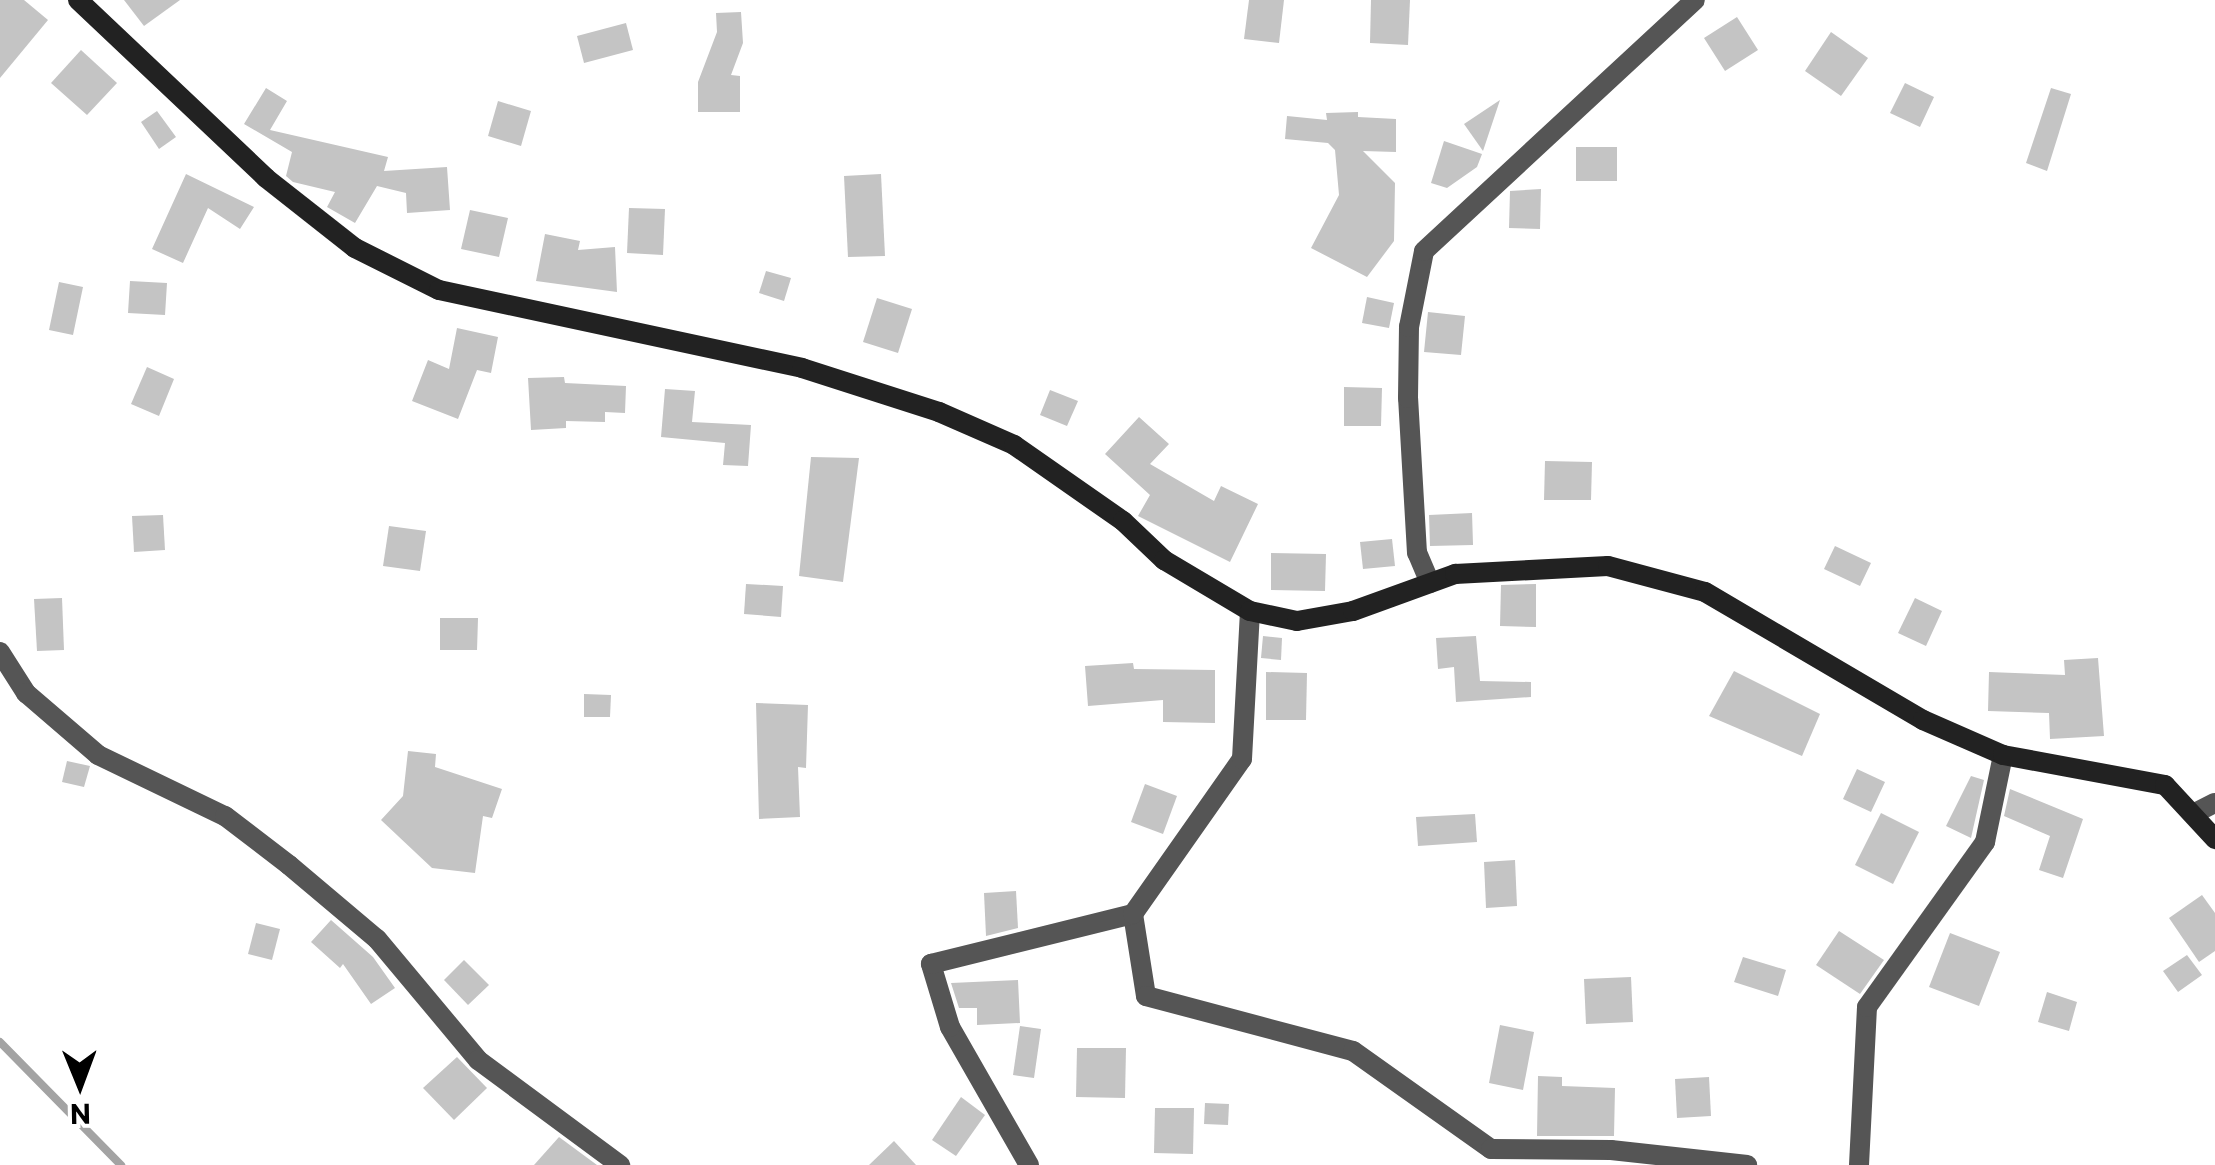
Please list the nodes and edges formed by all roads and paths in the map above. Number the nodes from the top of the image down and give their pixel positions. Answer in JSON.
{"nodes":[{"id":1,"x":78,"y":0,"type":"edge"},
{"id":2,"x":1695,"y":0,"type":"edge"},
{"id":3,"x":1430,"y":583,"type":"junction"},
{"id":4,"x":1250,"y":610,"type":"junction"},
{"id":5,"x":0,"y":652,"type":"edge"},
{"id":6,"x":2003,"y":755,"type":"junction"},
{"id":7,"x":2215,"y":803,"type":"edge"},
{"id":8,"x":2196,"y":813,"type":"junction"},
{"id":9,"x":2215,"y":839,"type":"edge"},
{"id":10,"x":1132,"y":914,"type":"junction"},
{"id":11,"x":1493,"y":1157,"type":"edge"},
{"id":12,"x":620,"y":1165,"type":"edge"},
{"id":13,"x":1029,"y":1165,"type":"edge"},
{"id":14,"x":1747,"y":1165,"type":"edge"},
{"id":15,"x":1859,"y":1165,"type":"edge"}],
"edges":[{"from":1,"to":4,"type":"main road"},
{"from":2,"to":3,"type":"street"},
{"from":3,"to":4,"type":"main road"},
{"from":3,"to":6,"type":"main road"},
{"from":4,"to":10,"type":"street"},
{"from":5,"to":12,"type":"street"},
{"from":6,"to":8,"type":"main road"},
{"from":6,"to":15,"type":"street"},
{"from":7,"to":8,"type":"street"},
{"from":8,"to":9,"type":"main road"},
{"from":10,"to":11,"type":"street"},
{"from":10,"to":13,"type":"street"},
{"from":11,"to":14,"type":"street"}]}
